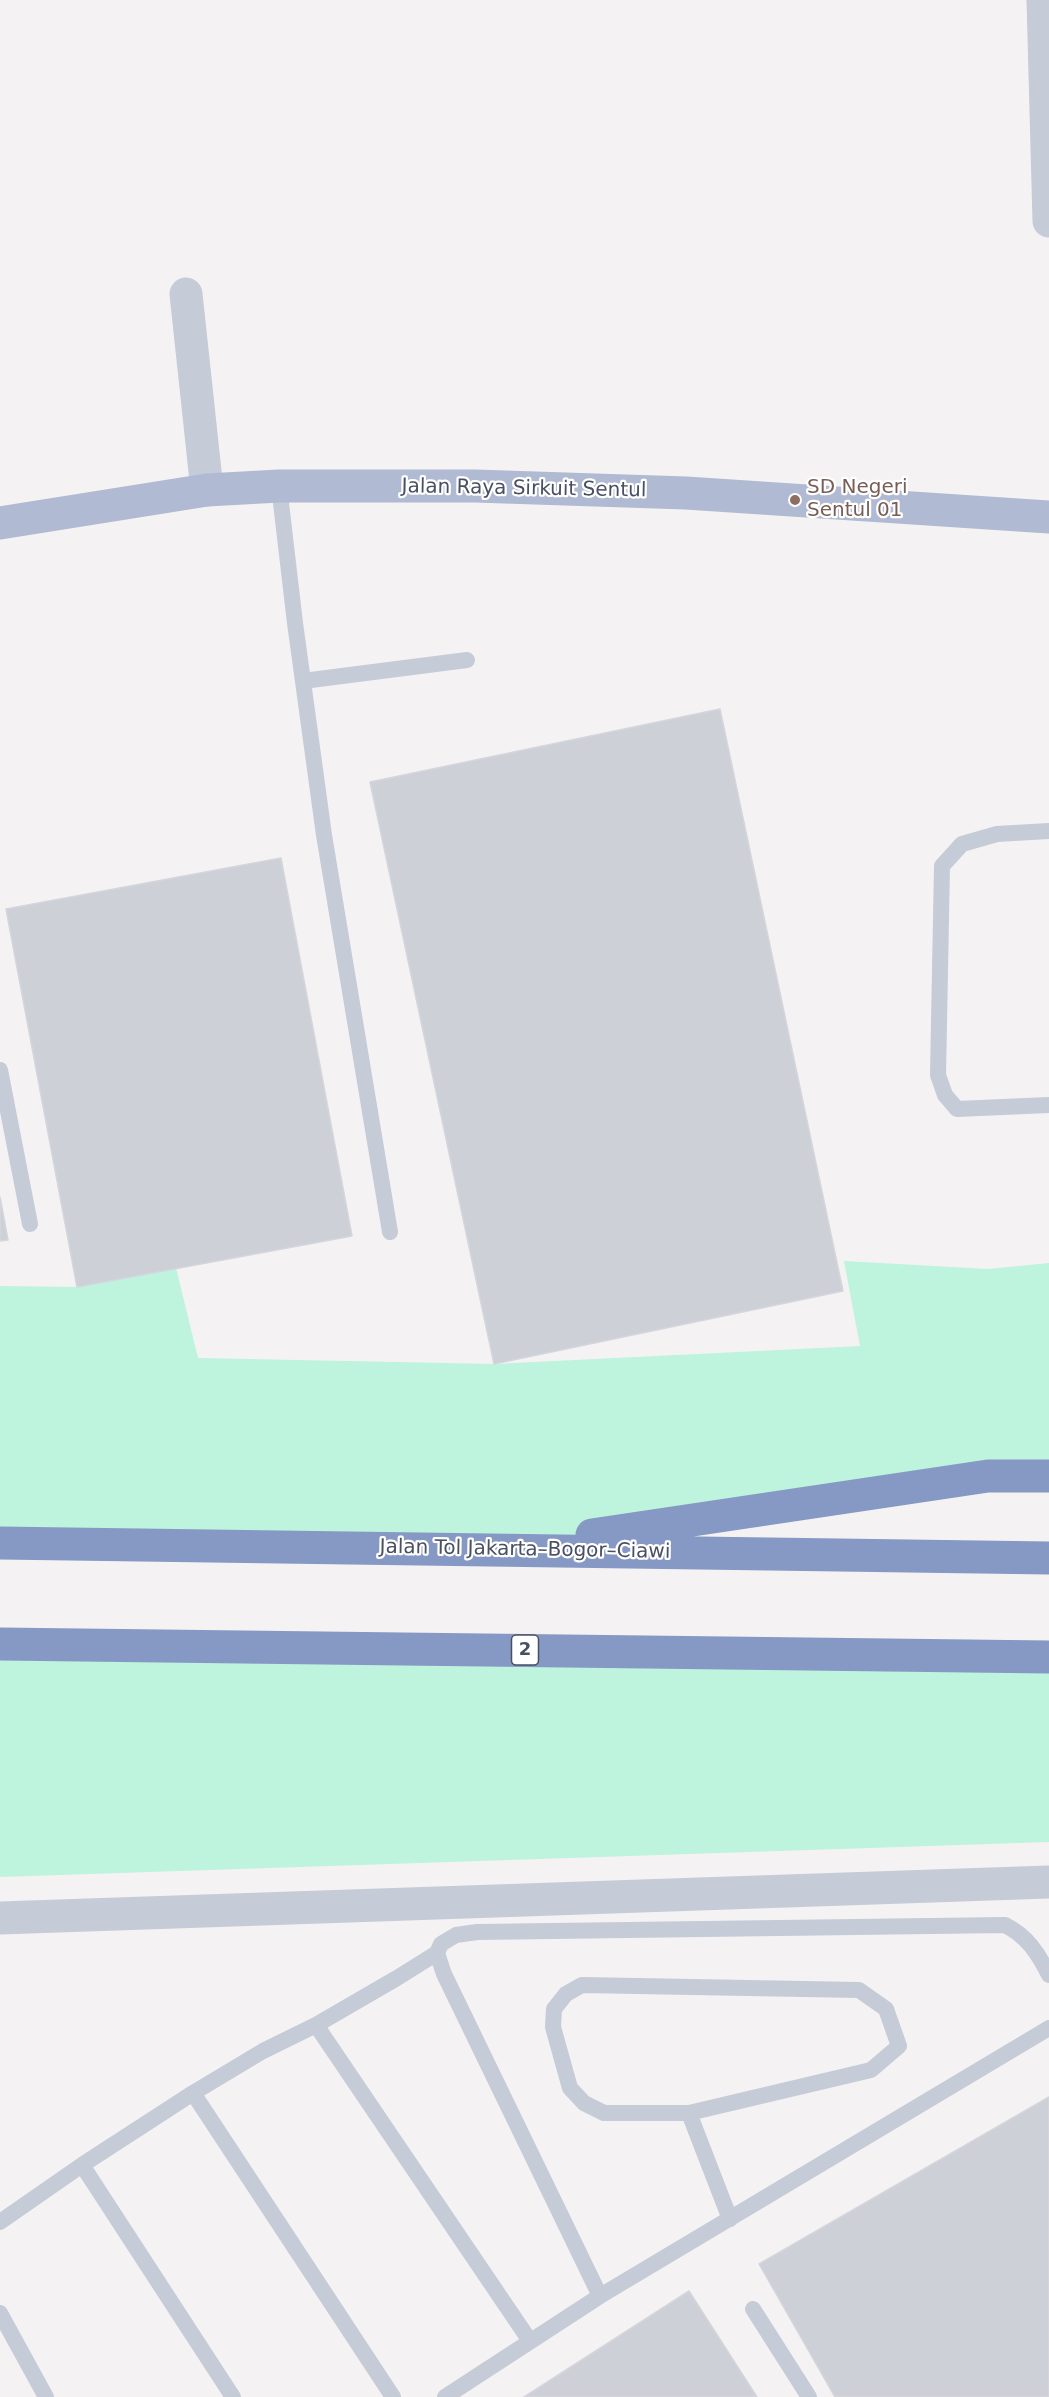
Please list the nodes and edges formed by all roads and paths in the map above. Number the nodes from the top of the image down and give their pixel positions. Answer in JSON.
{"nodes":[{"id":1,"x":1043,"y":0,"type":"edge"},
{"id":2,"x":1049,"y":221,"type":"edge"},
{"id":3,"x":186,"y":294,"type":"dead end"},
{"id":4,"x":279,"y":486,"type":"junction"},
{"id":5,"x":207,"y":490,"type":"junction"},
{"id":6,"x":1049,"y":517,"type":"edge"},
{"id":7,"x":0,"y":524,"type":"edge"},
{"id":8,"x":467,"y":660,"type":"dead end"},
{"id":9,"x":303,"y":681,"type":"junction"},
{"id":10,"x":1049,"y":831,"type":"edge"},
{"id":11,"x":0,"y":1070,"type":"edge"},
{"id":12,"x":1049,"y":1105,"type":"edge"},
{"id":13,"x":30,"y":1224,"type":"dead end"},
{"id":14,"x":390,"y":1233,"type":"dead end"},
{"id":15,"x":1049,"y":1476,"type":"edge"},
{"id":16,"x":0,"y":1543,"type":"edge"},
{"id":17,"x":492,"y":1550,"type":"junction"},
{"id":18,"x":1049,"y":1558,"type":"edge"},
{"id":19,"x":0,"y":1644,"type":"edge"},
{"id":20,"x":1049,"y":1657,"type":"edge"},
{"id":21,"x":1047,"y":1885,"type":"edge"},
{"id":22,"x":0,"y":1918,"type":"edge"},
{"id":23,"x":437,"y":1953,"type":"junction"},
{"id":24,"x":1049,"y":1976,"type":"edge"},
{"id":25,"x":316,"y":2025,"type":"junction"},
{"id":26,"x":1049,"y":2028,"type":"edge"},
{"id":27,"x":194,"y":2093,"type":"junction"},
{"id":28,"x":689,"y":2113,"type":"junction"},
{"id":29,"x":82,"y":2165,"type":"junction"},
{"id":30,"x":730,"y":2219,"type":"junction"},
{"id":31,"x":0,"y":2223,"type":"edge"},
{"id":32,"x":600,"y":2296,"type":"junction"},
{"id":33,"x":753,"y":2309,"type":"dead end"},
{"id":34,"x":0,"y":2313,"type":"edge"},
{"id":35,"x":530,"y":2341,"type":"junction"},
{"id":36,"x":46,"y":2397,"type":"edge"},
{"id":37,"x":232,"y":2397,"type":"edge"},
{"id":38,"x":393,"y":2397,"type":"edge"},
{"id":39,"x":445,"y":2397,"type":"edge"},
{"id":40,"x":809,"y":2397,"type":"edge"}],
"edges":[{"from":1,"to":2,"type":"street"},
{"from":3,"to":5,"type":"street"},
{"from":4,"to":5,"type":"main road","name":"Jalan Raya Sirkuit Sentul"},
{"from":4,"to":6,"type":"main road","name":"Jalan Raya Sirkuit Sentul"},
{"from":4,"to":9,"type":"lane"},
{"from":5,"to":7,"type":"main road","name":"Jalan Raya Sirkuit Sentul"},
{"from":8,"to":9,"type":"lane"},
{"from":9,"to":14,"type":"lane"},
{"from":10,"to":12,"type":"lane"},
{"from":11,"to":13,"type":"lane"},
{"from":15,"to":17,"type":"highway"},
{"from":16,"to":17,"type":"highway","name":"Jalan Tol Jakarta–Bogor–Ciawi"},
{"from":17,"to":18,"type":"highway","name":"Jalan Tol Jakarta–Bogor–Ciawi"},
{"from":19,"to":20,"type":"highway","number":"2"},
{"from":21,"to":22,"type":"street"},
{"from":23,"to":24,"type":"lane"},
{"from":23,"to":25,"type":"lane"},
{"from":23,"to":32,"type":"lane"},
{"from":25,"to":27,"type":"lane"},
{"from":25,"to":35,"type":"lane"},
{"from":26,"to":30,"type":"lane"},
{"from":27,"to":29,"type":"lane"},
{"from":27,"to":38,"type":"lane"},
{"from":28,"to":28,"type":"lane"},
{"from":28,"to":30,"type":"lane"},
{"from":29,"to":31,"type":"lane"},
{"from":29,"to":37,"type":"lane"},
{"from":30,"to":32,"type":"lane"},
{"from":32,"to":35,"type":"lane"},
{"from":33,"to":40,"type":"lane"},
{"from":34,"to":36,"type":"lane"},
{"from":35,"to":39,"type":"lane"}]}
